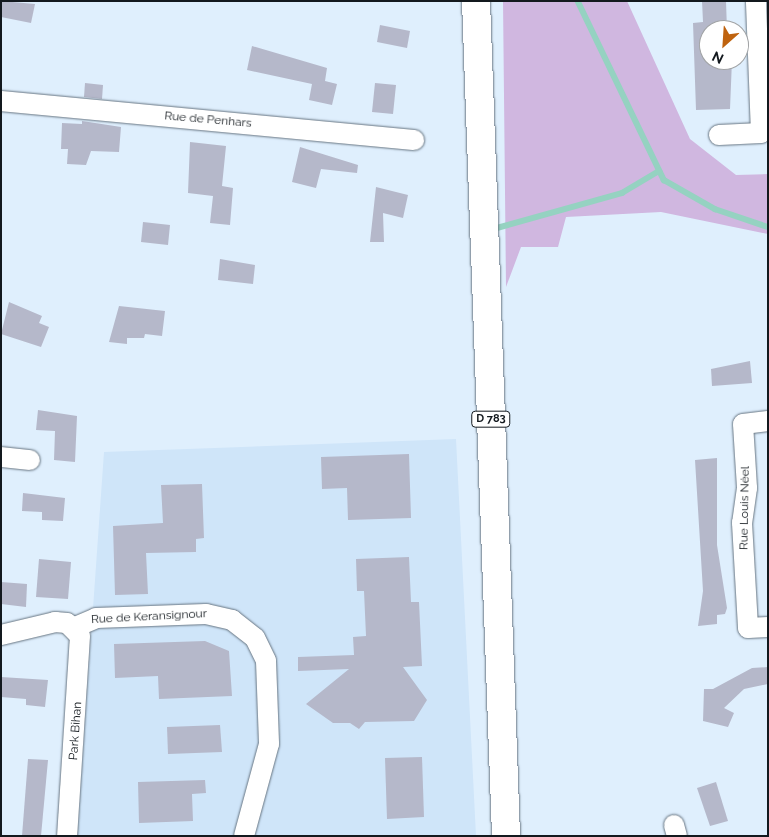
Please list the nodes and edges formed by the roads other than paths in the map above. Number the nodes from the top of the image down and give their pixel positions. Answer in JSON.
{"nodes":[{"id":1,"x":476,"y":1,"type":"edge"},
{"id":2,"x":756,"y":1,"type":"edge"},
{"id":3,"x":764,"y":92,"type":"edge"},
{"id":4,"x":1,"y":101,"type":"edge"},
{"id":5,"x":719,"y":135,"type":"dead end"},
{"id":6,"x":414,"y":140,"type":"dead end"},
{"id":7,"x":768,"y":421,"type":"edge"},
{"id":8,"x":1,"y":457,"type":"edge"},
{"id":9,"x":30,"y":460,"type":"dead end"},
{"id":10,"x":768,"y":627,"type":"edge"},
{"id":11,"x":73,"y":628,"type":"junction"},
{"id":12,"x":1,"y":635,"type":"edge"},
{"id":13,"x":68,"y":836,"type":"edge"},
{"id":14,"x":244,"y":836,"type":"edge"},
{"id":15,"x":506,"y":836,"type":"edge"}],
"edges":[{"from":1,"to":15,"type":"main road","number":"D 783"},
{"from":2,"to":3,"type":"street"},
{"from":3,"to":5,"type":"street"},
{"from":4,"to":6,"type":"street","name":"Rue de Penhars"},
{"from":7,"to":10,"type":"street","name":"Rue Louis Néel"},
{"from":8,"to":9,"type":"street"},
{"from":11,"to":12,"type":"street"},
{"from":11,"to":13,"type":"street","name":"Park Bihan"},
{"from":11,"to":14,"type":"street","name":"Rue de Keransignour"}]}
